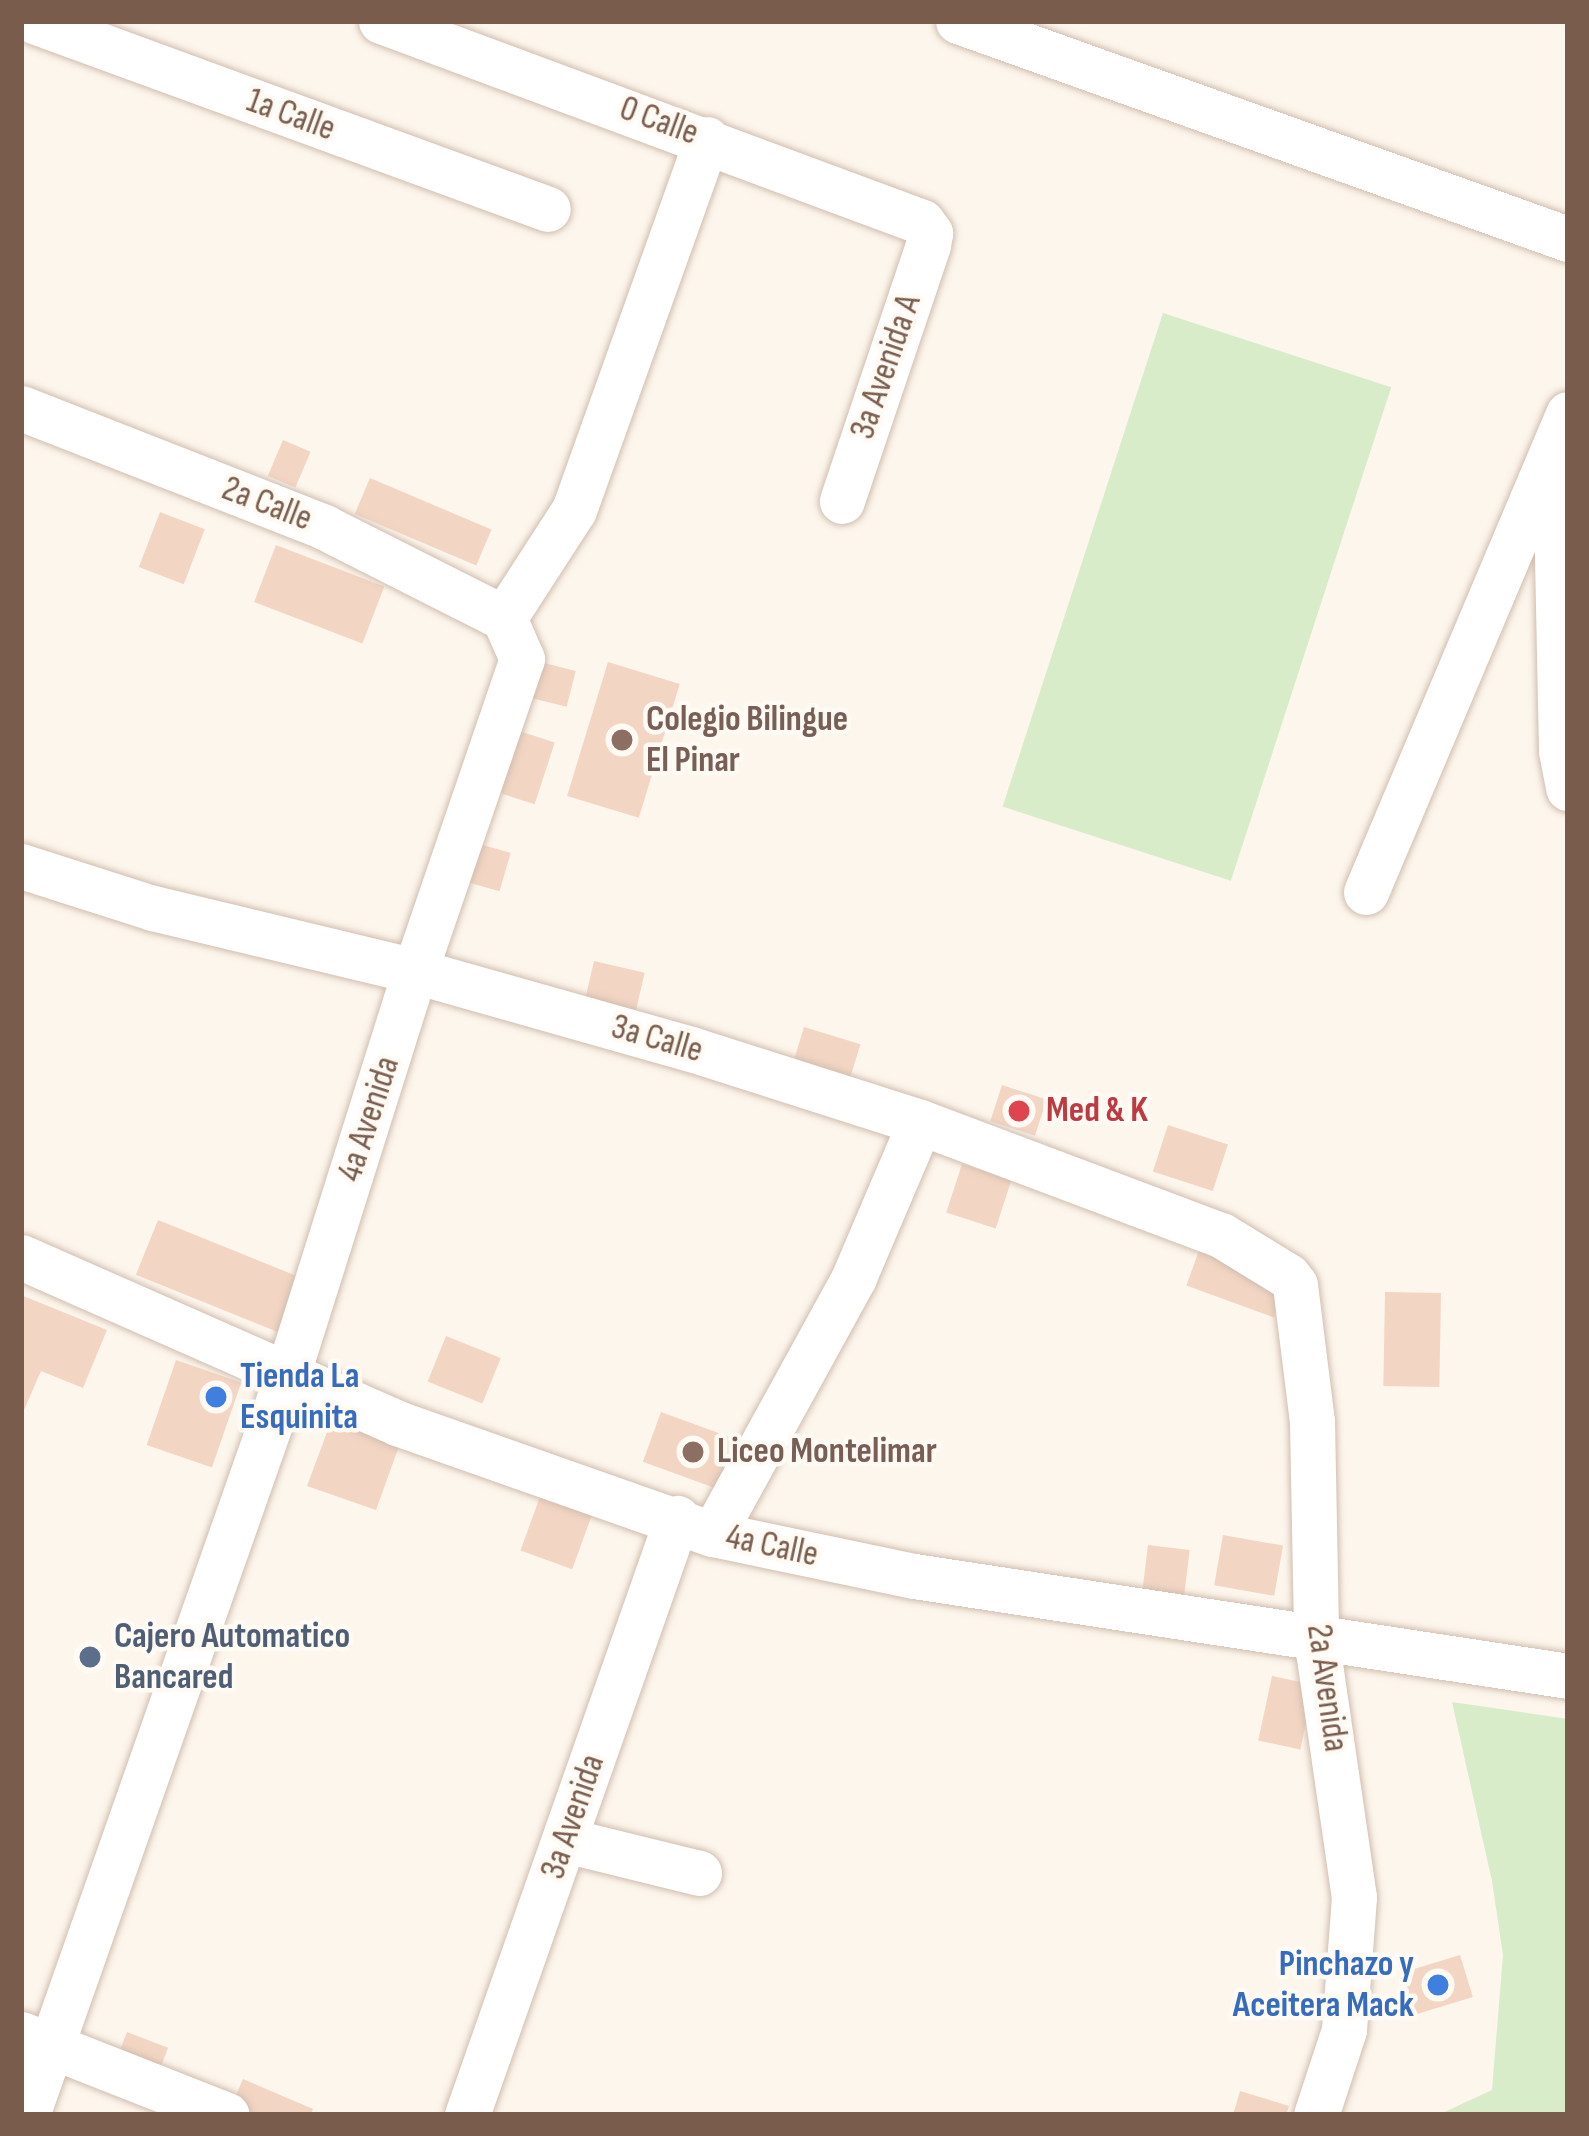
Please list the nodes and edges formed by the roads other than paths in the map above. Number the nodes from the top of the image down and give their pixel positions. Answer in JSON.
{"nodes":[{"id":1,"x":381,"y":21,"type":"edge"},
{"id":2,"x":958,"y":21,"type":"edge"},
{"id":3,"x":40,"y":22,"type":"edge"},
{"id":4,"x":707,"y":139,"type":"junction"},
{"id":5,"x":548,"y":208,"type":"dead end"},
{"id":6,"x":930,"y":233,"type":"joint"},
{"id":7,"x":1568,"y":239,"type":"edge"},
{"id":8,"x":21,"y":408,"type":"edge"},
{"id":9,"x":1561,"y":431,"type":"edge"},
{"id":10,"x":842,"y":501,"type":"dead end"},
{"id":11,"x":504,"y":618,"type":"junction"},
{"id":12,"x":1568,"y":788,"type":"edge"},
{"id":13,"x":21,"y":866,"type":"edge"},
{"id":14,"x":1366,"y":892,"type":"dead end"},
{"id":15,"x":415,"y":970,"type":"junction"},
{"id":16,"x":920,"y":1122,"type":"junction"},
{"id":17,"x":21,"y":1257,"type":"edge"},
{"id":18,"x":1275,"y":1265,"type":"joint"},
{"id":19,"x":287,"y":1376,"type":"junction"},
{"id":20,"x":695,"y":1526,"type":"junction"},
{"id":21,"x":1316,"y":1637,"type":"junction"},
{"id":22,"x":1568,"y":1676,"type":"edge"},
{"id":23,"x":566,"y":1840,"type":"junction"},
{"id":24,"x":699,"y":1874,"type":"dead end"},
{"id":25,"x":37,"y":2040,"type":"edge"},
{"id":26,"x":27,"y":2115,"type":"edge"},
{"id":27,"x":227,"y":2115,"type":"edge"},
{"id":28,"x":467,"y":2115,"type":"edge"},
{"id":29,"x":1316,"y":2115,"type":"edge"}],
"edges":[{"from":1,"to":4,"type":"street","name":"0 Calle"},
{"from":2,"to":7,"type":"street"},
{"from":3,"to":5,"type":"street","name":"1a Calle"},
{"from":4,"to":6,"type":"street","name":"0 Calle"},
{"from":4,"to":11,"type":"street"},
{"from":6,"to":10,"type":"street","name":"3a Avenida A"},
{"from":8,"to":11,"type":"street","name":"2a Calle"},
{"from":9,"to":12,"type":"street"},
{"from":9,"to":14,"type":"street"},
{"from":11,"to":15,"type":"street","name":"4a Avenida"},
{"from":13,"to":15,"type":"street","name":"3a Calle"},
{"from":15,"to":16,"type":"street","name":"3a Calle"},
{"from":15,"to":19,"type":"street","name":"4a Avenida"},
{"from":16,"to":18,"type":"street","name":"3a Calle"},
{"from":16,"to":20,"type":"street","name":"3a Avenida"},
{"from":17,"to":19,"type":"street","name":"4a Calle"},
{"from":18,"to":21,"type":"street","name":"2a Avenida"},
{"from":19,"to":20,"type":"street","name":"4a Calle"},
{"from":19,"to":25,"type":"street","name":"4a Avenida"},
{"from":20,"to":21,"type":"street","name":"4a Calle"},
{"from":20,"to":23,"type":"street","name":"3a Avenida"},
{"from":21,"to":22,"type":"street","name":"4a Calle"},
{"from":21,"to":29,"type":"street","name":"2a Avenida"},
{"from":23,"to":24,"type":"street"},
{"from":23,"to":28,"type":"street","name":"3a Avenida"},
{"from":25,"to":26,"type":"street","name":"4a Avenida"},
{"from":25,"to":27,"type":"street"}]}
